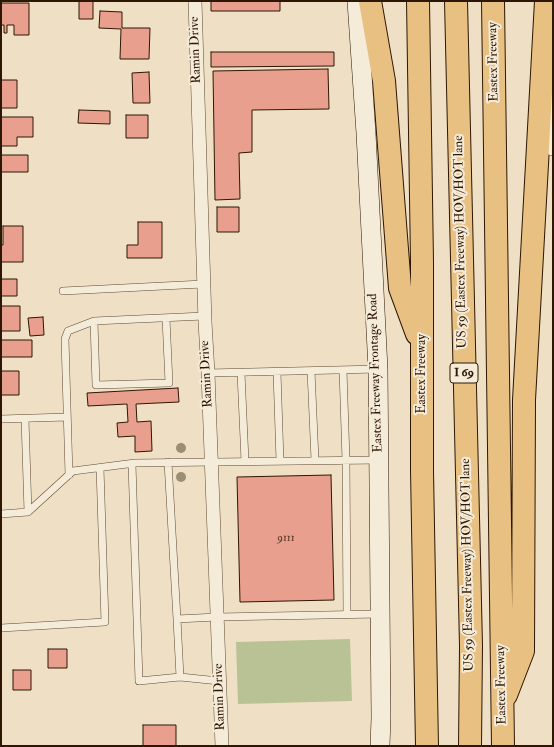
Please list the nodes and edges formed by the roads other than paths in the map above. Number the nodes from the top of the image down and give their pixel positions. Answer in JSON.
{"nodes":[{"id":1,"x":195,"y":1,"type":"edge"},
{"id":2,"x":357,"y":1,"type":"edge"},
{"id":3,"x":370,"y":1,"type":"edge"},
{"id":4,"x":418,"y":1,"type":"edge"},
{"id":5,"x":456,"y":1,"type":"edge"},
{"id":6,"x":493,"y":1,"type":"edge"},
{"id":7,"x":546,"y":1,"type":"edge"},
{"id":8,"x":550,"y":1,"type":"edge"},
{"id":9,"x":553,"y":146,"type":"edge"},
{"id":10,"x":204,"y":284,"type":"junction"},
{"id":11,"x":63,"y":291,"type":"dead end"},
{"id":12,"x":204,"y":316,"type":"junction"},
{"id":13,"x":166,"y":318,"type":"junction"},
{"id":14,"x":94,"y":321,"type":"junction"},
{"id":15,"x":422,"y":348,"type":"junction"},
{"id":16,"x":343,"y":370,"type":"junction"},
{"id":17,"x":378,"y":370,"type":"junction"},
{"id":18,"x":311,"y":371,"type":"junction"},
{"id":19,"x":277,"y":372,"type":"junction"},
{"id":20,"x":208,"y":373,"type":"junction"},
{"id":21,"x":241,"y":373,"type":"junction"},
{"id":22,"x":67,"y":417,"type":"junction"},
{"id":23,"x":1,"y":419,"type":"edge"},
{"id":24,"x":25,"y":419,"type":"junction"},
{"id":25,"x":315,"y":460,"type":"junction"},
{"id":26,"x":346,"y":460,"type":"junction"},
{"id":27,"x":378,"y":460,"type":"junction"},
{"id":28,"x":211,"y":461,"type":"junction"},
{"id":29,"x":246,"y":461,"type":"junction"},
{"id":30,"x":280,"y":461,"type":"junction"},
{"id":31,"x":168,"y":462,"type":"junction"},
{"id":32,"x":132,"y":464,"type":"junction"},
{"id":33,"x":100,"y":468,"type":"junction"},
{"id":34,"x":69,"y":475,"type":"junction"},
{"id":35,"x":28,"y":512,"type":"junction"},
{"id":36,"x":1,"y":514,"type":"edge"},
{"id":37,"x":379,"y":614,"type":"junction"},
{"id":38,"x":347,"y":615,"type":"junction"},
{"id":39,"x":217,"y":617,"type":"junction"},
{"id":40,"x":177,"y":619,"type":"junction"},
{"id":41,"x":1,"y":628,"type":"edge"},
{"id":42,"x":180,"y":678,"type":"junction"},
{"id":43,"x":219,"y":681,"type":"junction"},
{"id":44,"x":502,"y":704,"type":"junction"},
{"id":45,"x":222,"y":746,"type":"edge"},
{"id":46,"x":380,"y":746,"type":"edge"},
{"id":47,"x":427,"y":746,"type":"edge"},
{"id":48,"x":470,"y":746,"type":"edge"},
{"id":49,"x":503,"y":746,"type":"edge"}],
"edges":[{"from":1,"to":10,"type":"street","name":"Ramin Drive"},
{"from":2,"to":17,"type":"main road","name":"Eastex Freeway Frontage Road"},
{"from":3,"to":15,"type":"highway"},
{"from":4,"to":15,"type":"highway","name":"Eastex Freeway"},
{"from":5,"to":48,"type":"highway","name":"US 59 (Eastex Freeway) HOV/HOT lane","number":"I 69"},
{"from":6,"to":44,"type":"highway","name":"Eastex Freeway"},
{"from":7,"to":44,"type":"highway"},
{"from":8,"to":9,"type":"main road"},
{"from":10,"to":11,"type":"lane"},
{"from":10,"to":12,"type":"street","name":"Ramin Drive"},
{"from":12,"to":13,"type":"lane"},
{"from":12,"to":20,"type":"street","name":"Ramin Drive"},
{"from":13,"to":14,"type":"lane"},
{"from":13,"to":14,"type":"lane"},
{"from":14,"to":22,"type":"lane"},
{"from":15,"to":47,"type":"highway","name":"Eastex Freeway"},
{"from":16,"to":17,"type":"lane"},
{"from":16,"to":18,"type":"lane"},
{"from":16,"to":26,"type":"lane"},
{"from":17,"to":27,"type":"main road","name":"Eastex Freeway Frontage Road"},
{"from":18,"to":19,"type":"lane"},
{"from":18,"to":25,"type":"lane"},
{"from":19,"to":21,"type":"lane"},
{"from":19,"to":30,"type":"lane"},
{"from":20,"to":21,"type":"lane"},
{"from":20,"to":28,"type":"street","name":"Ramin Drive"},
{"from":21,"to":29,"type":"lane"},
{"from":22,"to":24,"type":"lane"},
{"from":22,"to":34,"type":"lane"},
{"from":23,"to":24,"type":"lane"},
{"from":24,"to":35,"type":"lane"},
{"from":25,"to":26,"type":"lane"},
{"from":25,"to":30,"type":"lane"},
{"from":26,"to":27,"type":"lane"},
{"from":26,"to":38,"type":"lane"},
{"from":27,"to":37,"type":"main road","name":"Eastex Freeway Frontage Road"},
{"from":28,"to":29,"type":"lane"},
{"from":28,"to":31,"type":"lane"},
{"from":28,"to":39,"type":"street","name":"Ramin Drive"},
{"from":29,"to":30,"type":"lane"},
{"from":31,"to":32,"type":"lane"},
{"from":31,"to":40,"type":"lane"},
{"from":32,"to":33,"type":"lane"},
{"from":32,"to":42,"type":"lane"},
{"from":33,"to":34,"type":"lane"},
{"from":33,"to":41,"type":"lane"},
{"from":34,"to":35,"type":"lane"},
{"from":35,"to":36,"type":"lane"},
{"from":37,"to":38,"type":"lane"},
{"from":37,"to":46,"type":"main road","name":"Eastex Freeway Frontage Road"},
{"from":38,"to":39,"type":"lane"},
{"from":39,"to":40,"type":"lane"},
{"from":39,"to":43,"type":"street","name":"Ramin Drive"},
{"from":40,"to":42,"type":"lane"},
{"from":42,"to":43,"type":"lane"},
{"from":43,"to":45,"type":"street","name":"Ramin Drive"},
{"from":44,"to":49,"type":"highway","name":"Eastex Freeway"}]}
